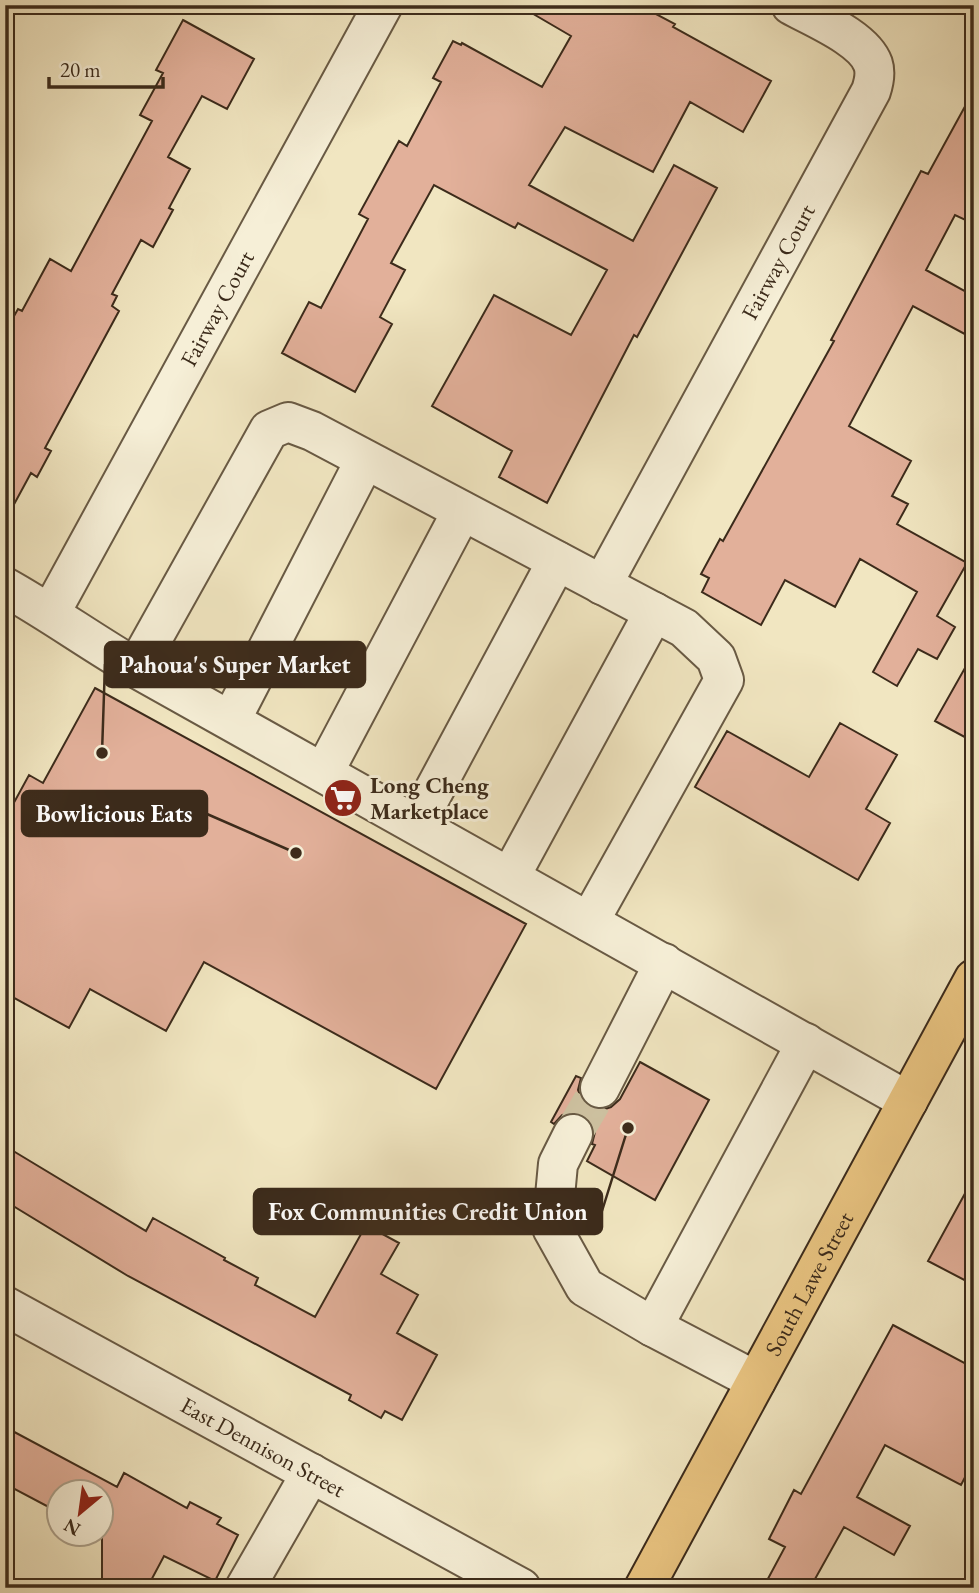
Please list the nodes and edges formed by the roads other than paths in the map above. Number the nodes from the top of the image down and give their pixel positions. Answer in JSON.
{"nodes":[{"id":1,"x":383,"y":5,"type":"edge"},
{"id":2,"x":791,"y":5,"type":"edge"},
{"id":3,"x":365,"y":460,"type":"junction"},
{"id":4,"x":462,"y":511,"type":"junction"},
{"id":5,"x":557,"y":561,"type":"junction"},
{"id":6,"x":602,"y":585,"type":"junction"},
{"id":7,"x":5,"y":587,"type":"edge"},
{"id":8,"x":51,"y":612,"type":"junction"},
{"id":9,"x":654,"y":612,"type":"junction"},
{"id":10,"x":136,"y":668,"type":"junction"},
{"id":11,"x":231,"y":720,"type":"junction"},
{"id":12,"x":324,"y":772,"type":"junction"},
{"id":13,"x":416,"y":824,"type":"junction"},
{"id":14,"x":510,"y":877,"type":"junction"},
{"id":15,"x":589,"y":922,"type":"junction"},
{"id":16,"x":664,"y":963,"type":"junction"},
{"id":17,"x":974,"y":979,"type":"edge"},
{"id":18,"x":806,"y":1043,"type":"junction"},
{"id":19,"x":600,"y":1088,"type":"tunnel mouth"},
{"id":20,"x":908,"y":1101,"type":"junction"},
{"id":21,"x":573,"y":1134,"type":"tunnel mouth"},
{"id":22,"x":5,"y":1306,"type":"edge"},
{"id":23,"x":653,"y":1327,"type":"junction"},
{"id":24,"x":756,"y":1381,"type":"junction"},
{"id":25,"x":311,"y":1473,"type":"junction"},
{"id":26,"x":245,"y":1588,"type":"edge"},
{"id":27,"x":521,"y":1588,"type":"edge"},
{"id":28,"x":644,"y":1588,"type":"edge"}],
"edges":[{"from":1,"to":8,"type":"street","name":"Fairway Court"},
{"from":2,"to":6,"type":"street","name":"Fairway Court"},
{"from":3,"to":4,"type":"street"},
{"from":3,"to":10,"type":"street"},
{"from":3,"to":11,"type":"street"},
{"from":4,"to":5,"type":"street"},
{"from":4,"to":12,"type":"street"},
{"from":5,"to":6,"type":"street"},
{"from":5,"to":13,"type":"street"},
{"from":6,"to":9,"type":"street"},
{"from":7,"to":8,"type":"street"},
{"from":8,"to":10,"type":"street"},
{"from":9,"to":14,"type":"street"},
{"from":9,"to":15,"type":"street"},
{"from":10,"to":11,"type":"street"},
{"from":11,"to":12,"type":"street"},
{"from":12,"to":13,"type":"street"},
{"from":13,"to":14,"type":"street"},
{"from":14,"to":15,"type":"street"},
{"from":15,"to":16,"type":"street"},
{"from":16,"to":18,"type":"street"},
{"from":16,"to":19,"type":"street"},
{"from":17,"to":20,"type":"main road","name":"South Lawe Street"},
{"from":18,"to":20,"type":"street"},
{"from":18,"to":23,"type":"street"},
{"from":20,"to":24,"type":"main road","name":"South Lawe Street"},
{"from":21,"to":23,"type":"street"},
{"from":22,"to":25,"type":"street","name":"East Dennison Street"},
{"from":23,"to":24,"type":"street"},
{"from":24,"to":28,"type":"main road","name":"South Lawe Street"},
{"from":25,"to":26,"type":"street"},
{"from":25,"to":27,"type":"street","name":"East Dennison Street"}]}
